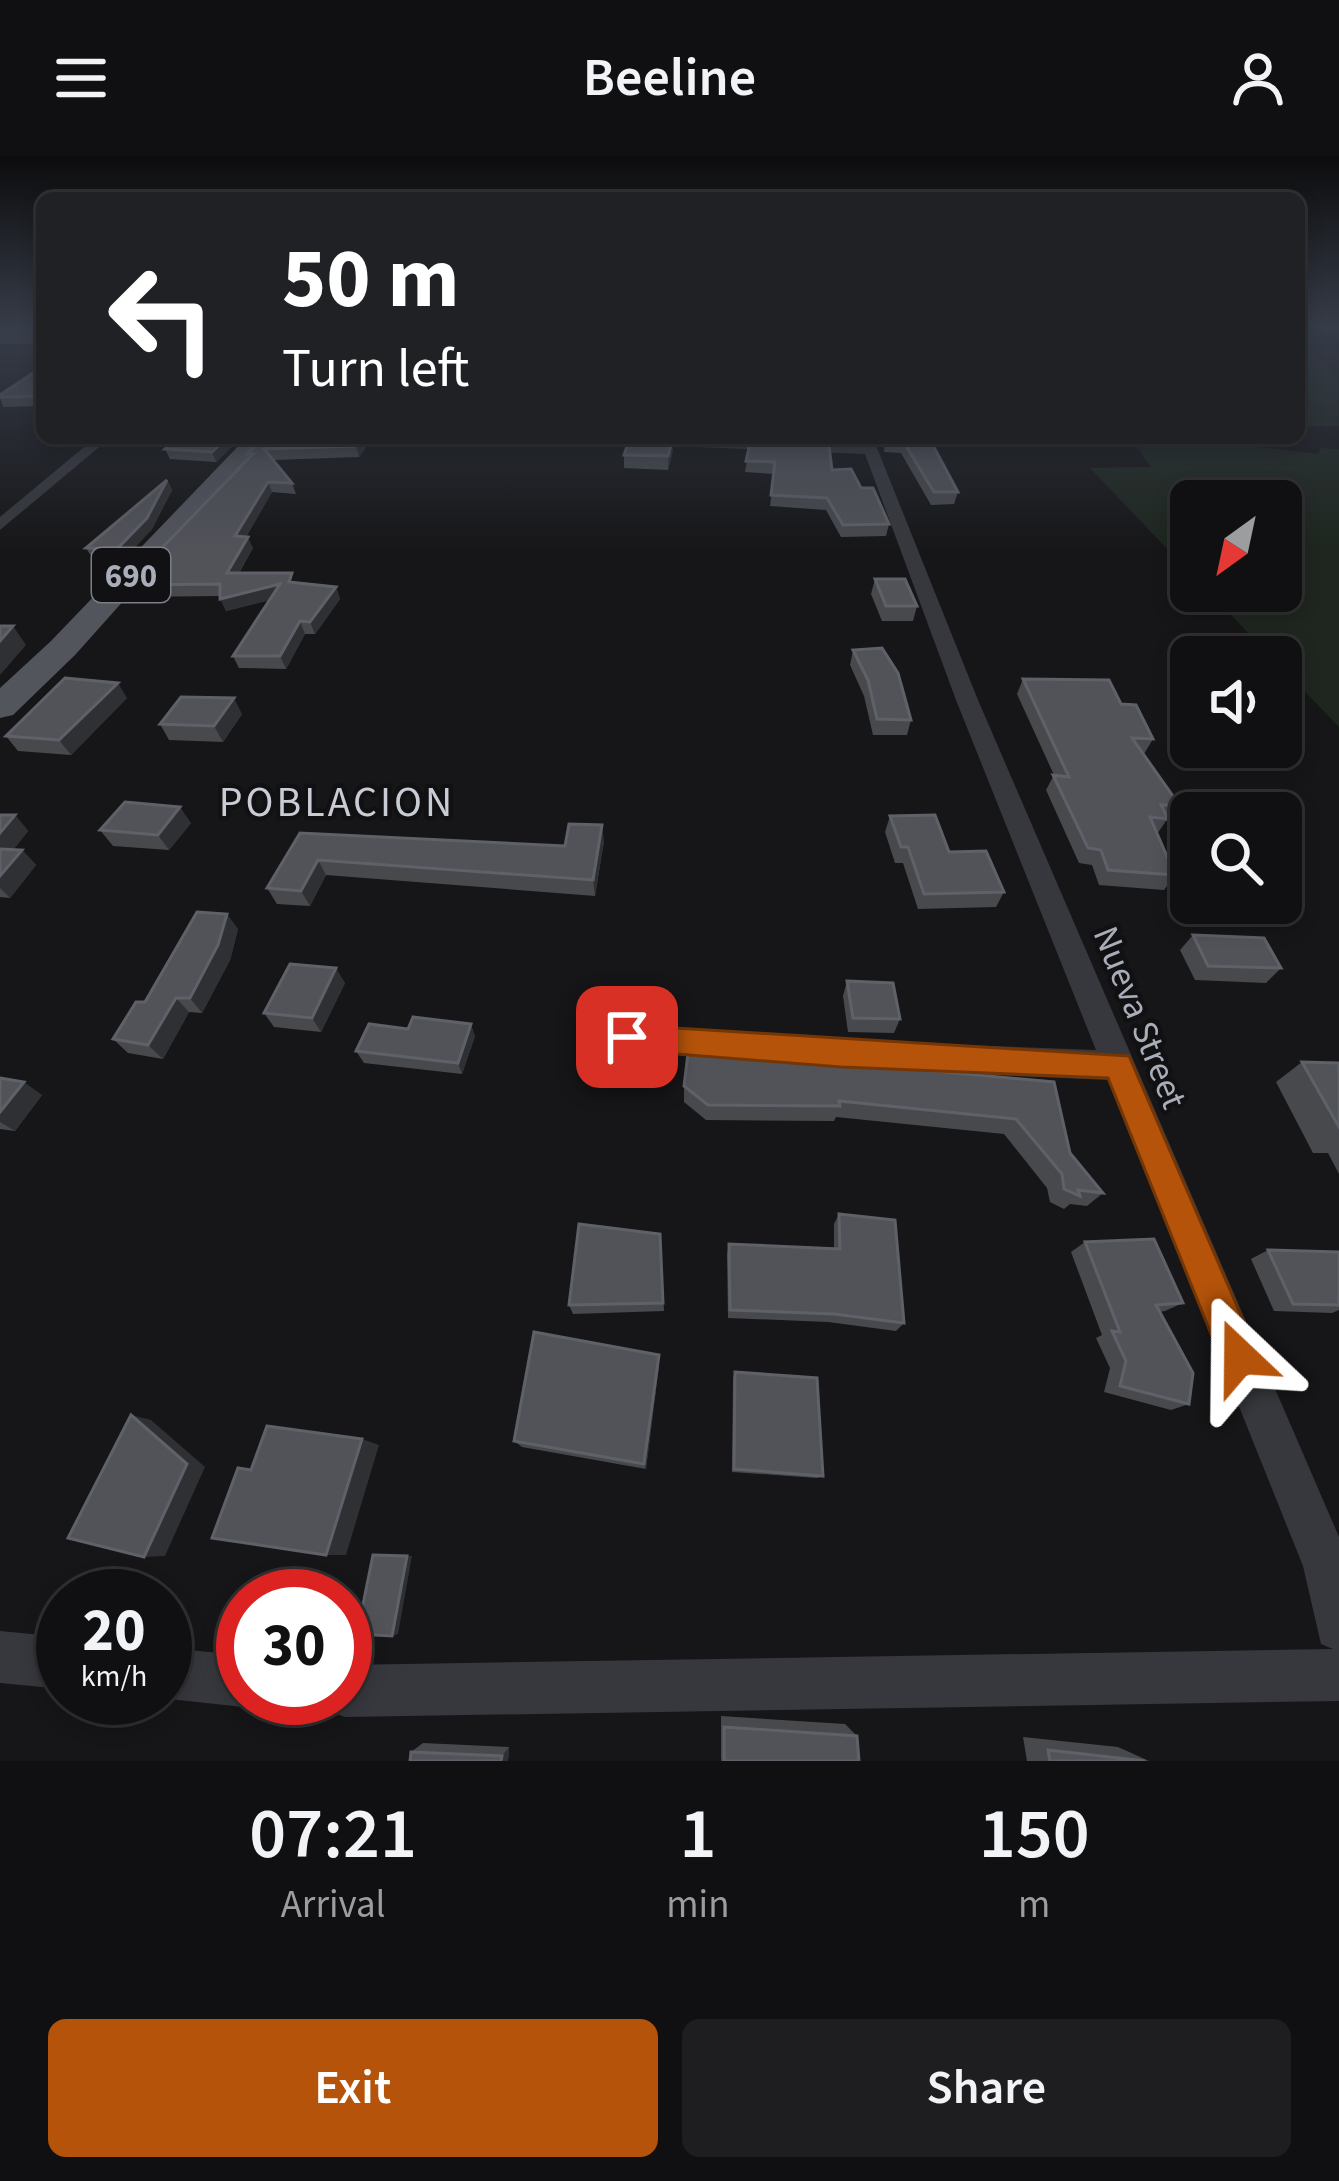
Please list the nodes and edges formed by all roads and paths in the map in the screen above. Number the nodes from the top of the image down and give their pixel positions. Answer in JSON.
{"nodes":[{"id":1,"x":96,"y":444,"type":"edge"},
{"id":2,"x":261,"y":444,"type":"edge"},
{"id":3,"x":869,"y":444,"type":"edge"},
{"id":4,"x":0,"y":505,"type":"edge"},
{"id":5,"x":24,"y":506,"type":"junction"},
{"id":6,"x":0,"y":525,"type":"edge"},
{"id":7,"x":0,"y":707,"type":"edge"},
{"id":8,"x":627,"y":1037,"type":"dead end"},
{"id":9,"x":1118,"y":1066,"type":"junction"},
{"id":10,"x":1333,"y":1568,"type":"edge"},
{"id":11,"x":1339,"y":1626,"type":"edge"},
{"id":12,"x":0,"y":1657,"type":"edge"},
{"id":13,"x":36,"y":1661,"type":"edge"},
{"id":14,"x":1339,"y":1676,"type":"edge"},
{"id":15,"x":372,"y":1691,"type":"edge"}],
"edges":[{"from":1,"to":5,"type":"street"},
{"from":2,"to":7,"type":"main road","number":"690"},
{"from":3,"to":9,"type":"street","name":"Nueva Street"},
{"from":4,"to":5,"type":"street"},
{"from":5,"to":6,"type":"street"},
{"from":8,"to":9,"type":"street"},
{"from":9,"to":10,"type":"street","name":"Nueva Street"},
{"from":10,"to":11,"type":"street","name":"Nueva Street"},
{"from":12,"to":13,"type":"street"},
{"from":14,"to":15,"type":"street"}]}
